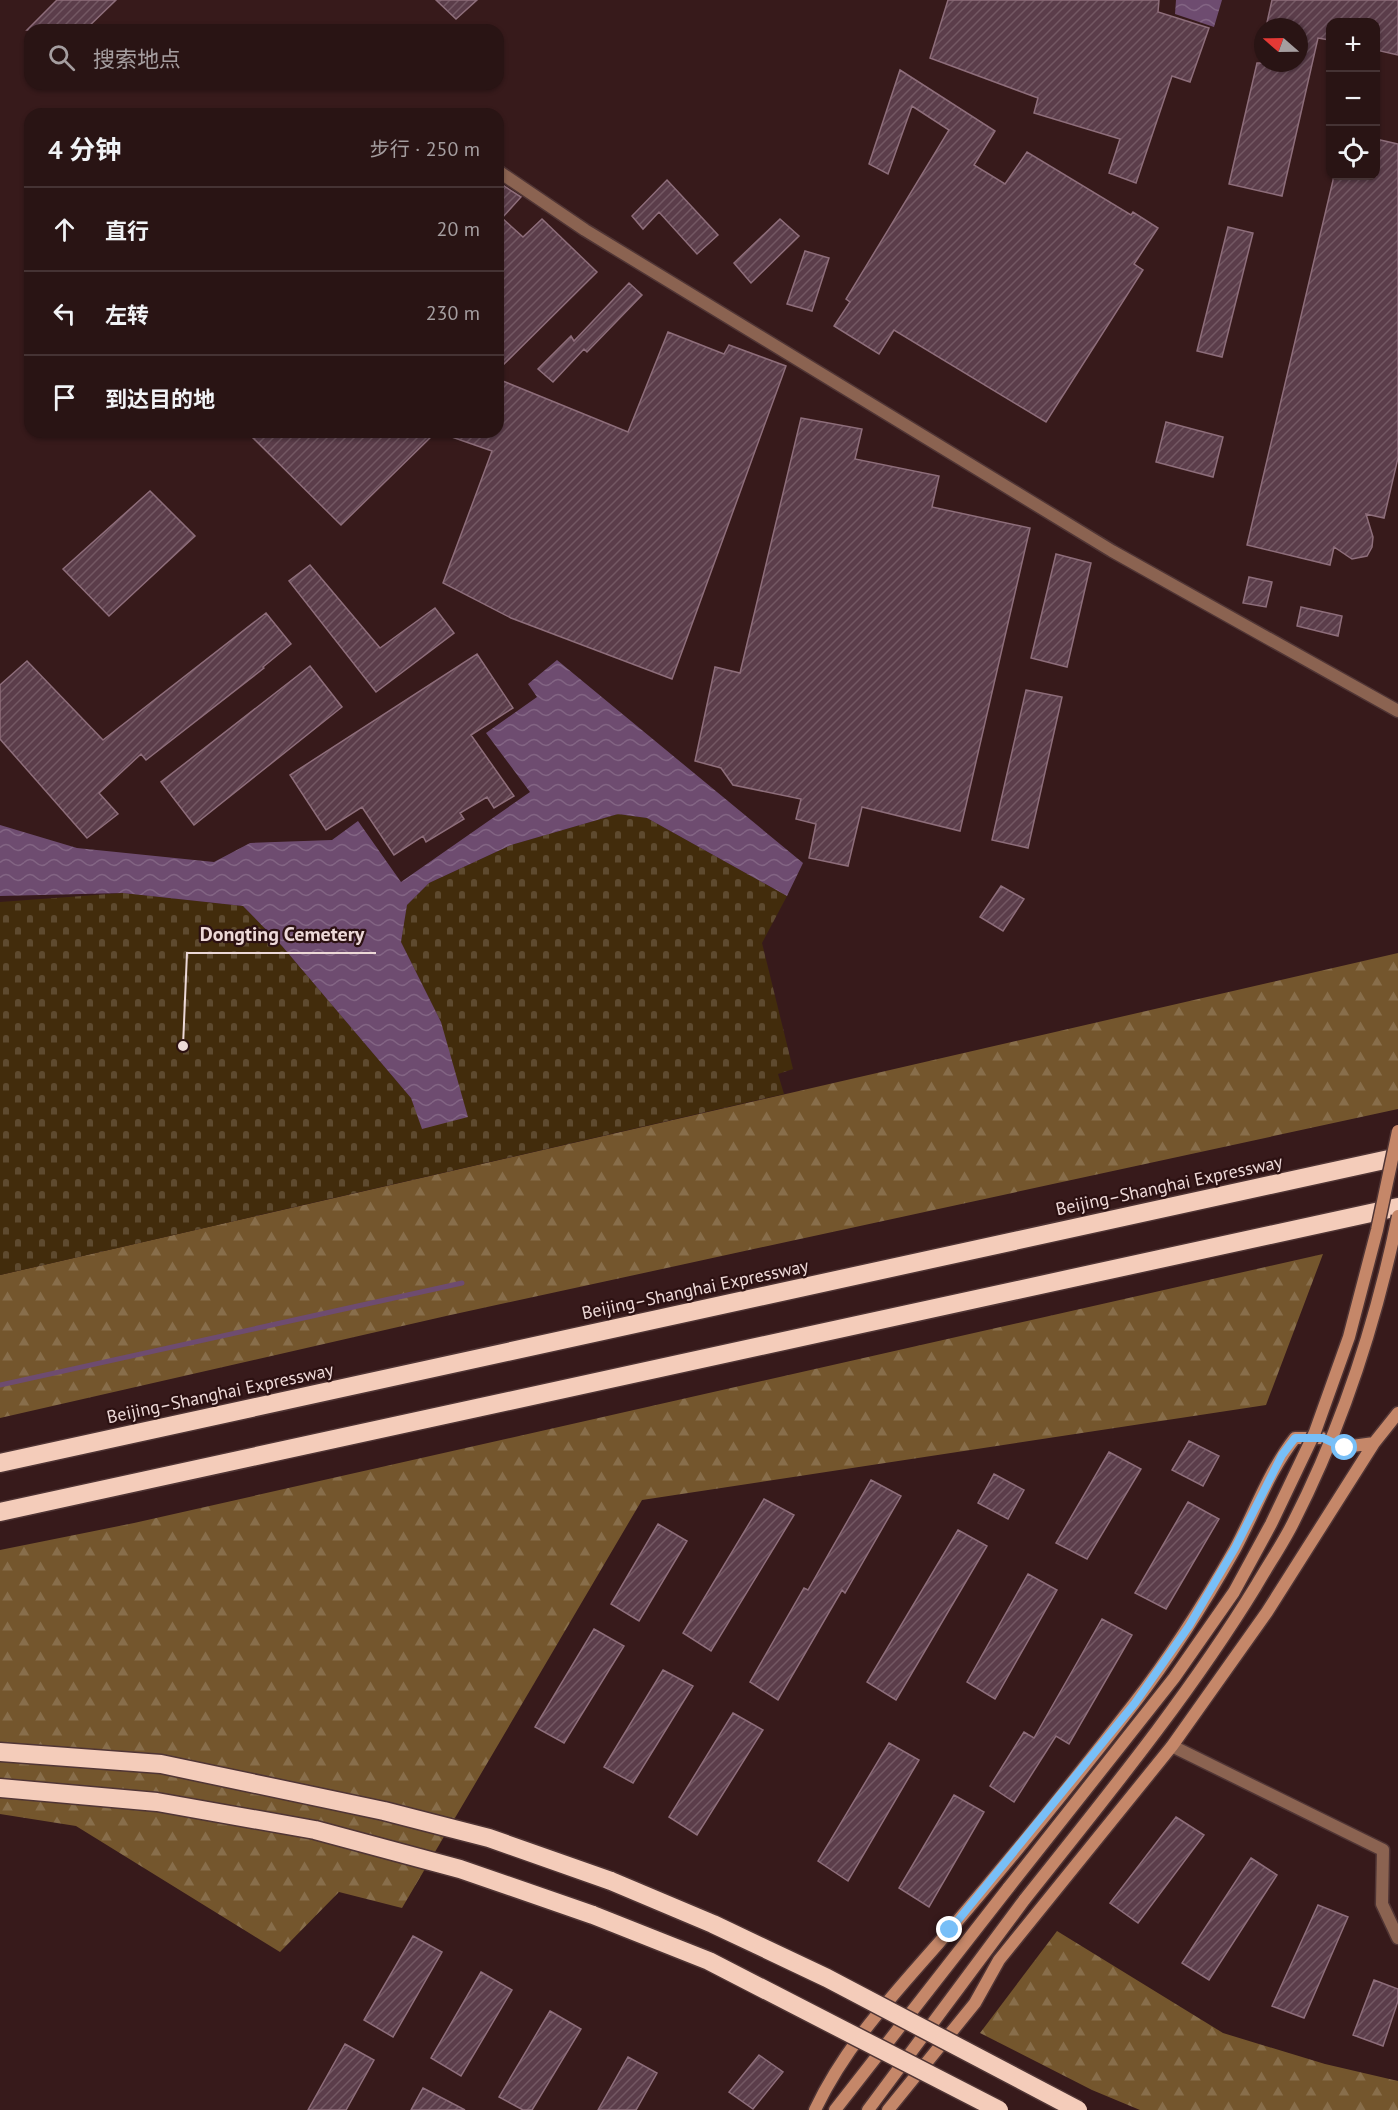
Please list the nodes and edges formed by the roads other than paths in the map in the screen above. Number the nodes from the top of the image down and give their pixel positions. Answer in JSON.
{"nodes":[{"id":1,"x":504,"y":175,"type":"edge"},
{"id":2,"x":1398,"y":711,"type":"edge"},
{"id":3,"x":1398,"y":1131,"type":"edge"},
{"id":4,"x":1398,"y":1156,"type":"edge"},
{"id":5,"x":1398,"y":1207,"type":"edge"},
{"id":6,"x":1398,"y":1216,"type":"edge"},
{"id":7,"x":1398,"y":1413,"type":"edge"},
{"id":8,"x":1374,"y":1443,"type":"junction"},
{"id":9,"x":0,"y":1462,"type":"edge"},
{"id":10,"x":0,"y":1512,"type":"edge"},
{"id":11,"x":1172,"y":1746,"type":"junction"},
{"id":12,"x":0,"y":1752,"type":"edge"},
{"id":13,"x":0,"y":1788,"type":"edge"},
{"id":14,"x":1398,"y":1938,"type":"edge"},
{"id":15,"x":815,"y":2110,"type":"edge"},
{"id":16,"x":835,"y":2110,"type":"edge"},
{"id":17,"x":868,"y":2110,"type":"edge"},
{"id":18,"x":888,"y":2110,"type":"edge"},
{"id":19,"x":999,"y":2110,"type":"edge"},
{"id":20,"x":1078,"y":2110,"type":"edge"}],
"edges":[{"from":1,"to":2,"type":"street"},
{"from":3,"to":16,"type":"main road","bridge":true},
{"from":4,"to":9,"type":"highway","name":"Beijing–Shanghai Expressway"},
{"from":5,"to":10,"type":"highway"},
{"from":6,"to":17,"type":"main road","bridge":true},
{"from":7,"to":8,"type":"main road"},
{"from":8,"to":11,"type":"main road"},
{"from":8,"to":15,"type":"main road"},
{"from":11,"to":14,"type":"street"},
{"from":11,"to":18,"type":"main road"},
{"from":12,"to":20,"type":"highway","bridge":true},
{"from":13,"to":19,"type":"highway","bridge":true}]}
